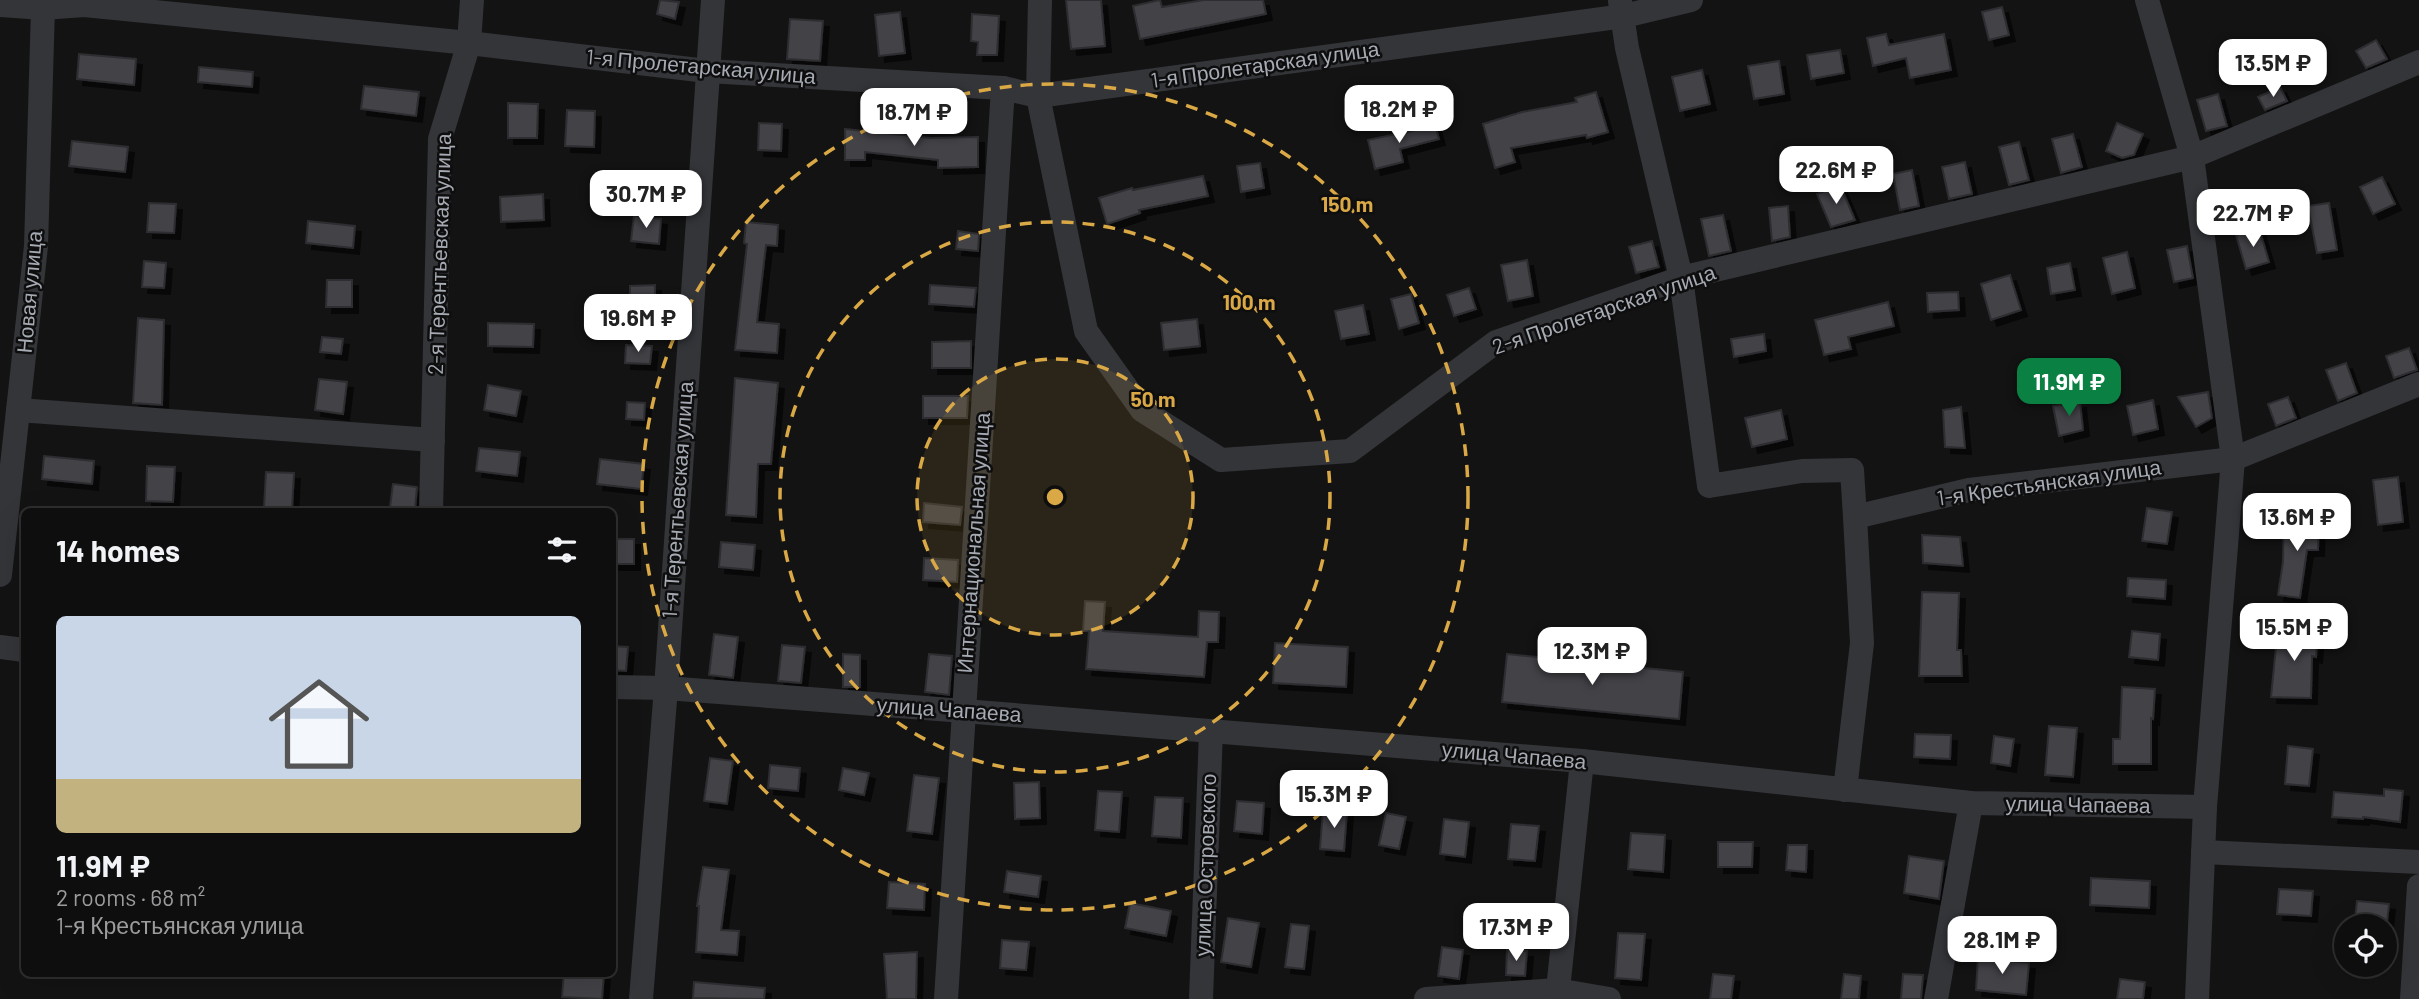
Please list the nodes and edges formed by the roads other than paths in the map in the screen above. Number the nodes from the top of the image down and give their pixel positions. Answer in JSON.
{"nodes":[{"id":1,"x":472,"y":0,"type":"edge"},
{"id":2,"x":713,"y":0,"type":"edge"},
{"id":3,"x":1040,"y":0,"type":"edge"},
{"id":4,"x":1691,"y":0,"type":"edge"},
{"id":5,"x":2147,"y":0,"type":"edge"},
{"id":6,"x":84,"y":3,"type":"edge"},
{"id":7,"x":0,"y":5,"type":"edge"},
{"id":8,"x":43,"y":8,"type":"junction"},
{"id":9,"x":1622,"y":8,"type":"edge"},
{"id":10,"x":469,"y":43,"type":"junction"},
{"id":11,"x":2419,"y":62,"type":"edge"},
{"id":12,"x":707,"y":71,"type":"junction"},
{"id":13,"x":1003,"y":88,"type":"junction"},
{"id":14,"x":1038,"y":96,"type":"junction"},
{"id":15,"x":2192,"y":157,"type":"junction"},
{"id":16,"x":1681,"y":278,"type":"junction"},
{"id":17,"x":2419,"y":384,"type":"edge"},
{"id":18,"x":18,"y":410,"type":"junction"},
{"id":19,"x":433,"y":440,"type":"junction"},
{"id":20,"x":2233,"y":459,"type":"junction"},
{"id":21,"x":431,"y":508,"type":"edge"},
{"id":22,"x":1856,"y":517,"type":"junction"},
{"id":23,"x":0,"y":575,"type":"edge"},
{"id":24,"x":0,"y":648,"type":"edge"},
{"id":25,"x":21,"y":650,"type":"edge"},
{"id":26,"x":616,"y":687,"type":"edge"},
{"id":27,"x":666,"y":688,"type":"junction"},
{"id":28,"x":964,"y":710,"type":"junction"},
{"id":29,"x":1211,"y":731,"type":"junction"},
{"id":30,"x":1582,"y":761,"type":"junction"},
{"id":31,"x":1845,"y":790,"type":"junction"},
{"id":32,"x":1970,"y":803,"type":"junction"},
{"id":33,"x":2205,"y":807,"type":"junction"},
{"id":34,"x":2203,"y":852,"type":"junction"},
{"id":35,"x":2419,"y":862,"type":"edge"},
{"id":36,"x":2419,"y":886,"type":"edge"},
{"id":37,"x":1557,"y":994,"type":"edge"},
{"id":38,"x":640,"y":999,"type":"edge"},
{"id":39,"x":946,"y":999,"type":"edge"},
{"id":40,"x":1200,"y":999,"type":"edge"},
{"id":41,"x":1426,"y":999,"type":"edge"},
{"id":42,"x":1609,"y":999,"type":"edge"},
{"id":43,"x":1936,"y":999,"type":"edge"},
{"id":44,"x":2197,"y":999,"type":"edge"},
{"id":45,"x":2412,"y":999,"type":"edge"}],
"edges":[{"from":1,"to":10,"type":"street","name":"2-я Терентьевская улица"},
{"from":2,"to":12,"type":"street","name":"1-я Терентьевская улица"},
{"from":3,"to":14,"type":"street"},
{"from":4,"to":9,"type":"street","name":"1-я Пролетарская улица"},
{"from":5,"to":15,"type":"street"},
{"from":6,"to":8,"type":"street","name":"1-я Пролетарская улица"},
{"from":6,"to":10,"type":"street","name":"1-я Пролетарская улица"},
{"from":7,"to":8,"type":"street","name":"1-я Пролетарская улица"},
{"from":8,"to":18,"type":"street","name":"Новая улица"},
{"from":9,"to":14,"type":"street","name":"1-я Пролетарская улица"},
{"from":9,"to":16,"type":"street"},
{"from":10,"to":12,"type":"street","name":"1-я Пролетарская улица"},
{"from":10,"to":19,"type":"street","name":"2-я Терентьевская улица"},
{"from":11,"to":15,"type":"street","name":"2-я Пролетарская улица"},
{"from":12,"to":13,"type":"street","name":"1-я Пролетарская улица"},
{"from":12,"to":27,"type":"street","name":"1-я Терентьевская улица"},
{"from":13,"to":14,"type":"street","name":"1-я Пролетарская улица"},
{"from":13,"to":28,"type":"street","name":"Интернациональная улица"},
{"from":14,"to":16,"type":"street","name":"2-я Пролетарская улица"},
{"from":15,"to":16,"type":"street","name":"2-я Пролетарская улица"},
{"from":15,"to":20,"type":"street"},
{"from":16,"to":22,"type":"street"},
{"from":17,"to":20,"type":"street","name":"1-я Крестьянская улица"},
{"from":18,"to":19,"type":"street"},
{"from":18,"to":23,"type":"street","name":"Новая улица"},
{"from":19,"to":21,"type":"street","name":"2-я Терентьевская улица"},
{"from":20,"to":22,"type":"street","name":"1-я Крестьянская улица"},
{"from":20,"to":33,"type":"street"},
{"from":22,"to":31,"type":"street"},
{"from":24,"to":25,"type":"street"},
{"from":26,"to":27,"type":"street","name":"улица Чапаева"},
{"from":27,"to":28,"type":"street","name":"улица Чапаева"},
{"from":27,"to":38,"type":"street","name":"1-я Терентьевская улица"},
{"from":28,"to":29,"type":"street","name":"улица Чапаева"},
{"from":28,"to":39,"type":"street","name":"Интернациональная улица"},
{"from":29,"to":30,"type":"street","name":"улица Чапаева"},
{"from":29,"to":40,"type":"street","name":"улица Островского"},
{"from":30,"to":31,"type":"street","name":"улица Чапаева"},
{"from":30,"to":37,"type":"street"},
{"from":31,"to":32,"type":"street","name":"улица Чапаева"},
{"from":32,"to":33,"type":"street","name":"улица Чапаева"},
{"from":32,"to":43,"type":"street"},
{"from":33,"to":34,"type":"street"},
{"from":34,"to":35,"type":"street"},
{"from":34,"to":44,"type":"street"},
{"from":36,"to":45,"type":"street"},
{"from":37,"to":41,"type":"street"},
{"from":37,"to":42,"type":"street"}]}
